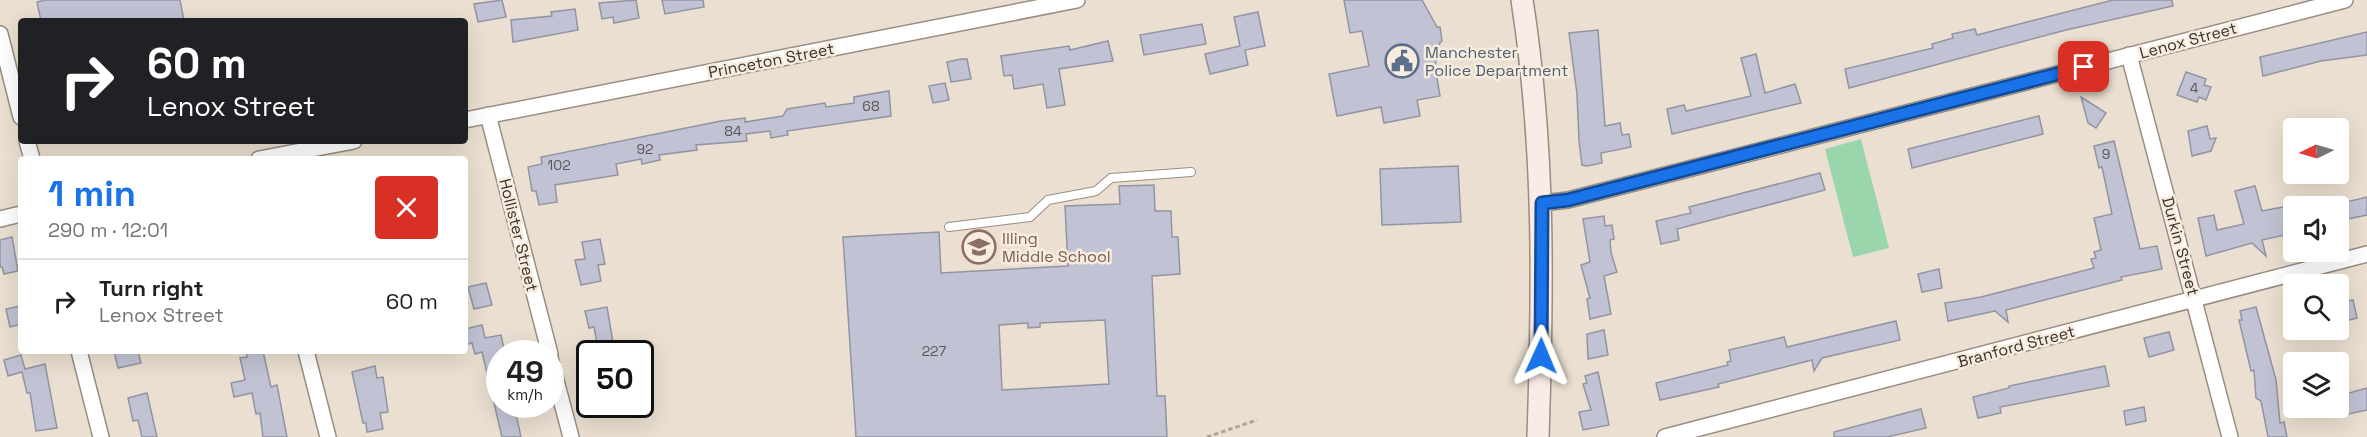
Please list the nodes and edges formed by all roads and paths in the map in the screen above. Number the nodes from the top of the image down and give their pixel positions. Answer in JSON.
{"nodes":[{"id":1,"x":1077,"y":0,"type":"edge"},
{"id":2,"x":1521,"y":0,"type":"edge"},
{"id":3,"x":2345,"y":0,"type":"edge"},
{"id":4,"x":0,"y":34,"type":"edge"},
{"id":5,"x":2129,"y":56,"type":"junction"},
{"id":6,"x":18,"y":105,"type":"edge"},
{"id":7,"x":488,"y":115,"type":"junction"},
{"id":8,"x":468,"y":119,"type":"edge"},
{"id":9,"x":338,"y":144,"type":"edge"},
{"id":10,"x":276,"y":156,"type":"edge"},
{"id":11,"x":1191,"y":172,"type":"dead end"},
{"id":12,"x":1542,"y":203,"type":"junction"},
{"id":13,"x":18,"y":215,"type":"edge"},
{"id":14,"x":0,"y":219,"type":"edge"},
{"id":15,"x":949,"y":227,"type":"dead end"},
{"id":16,"x":2367,"y":254,"type":"edge"},
{"id":17,"x":2195,"y":300,"type":"junction"},
{"id":18,"x":546,"y":340,"type":"edge"},
{"id":19,"x":81,"y":354,"type":"edge"},
{"id":20,"x":307,"y":354,"type":"edge"},
{"id":21,"x":564,"y":410,"type":"edge"},
{"id":22,"x":1257,"y":420,"type":"dead end"},
{"id":23,"x":101,"y":437,"type":"edge"},
{"id":24,"x":328,"y":437,"type":"edge"},
{"id":25,"x":571,"y":437,"type":"edge"},
{"id":26,"x":1207,"y":437,"type":"edge"},
{"id":27,"x":1538,"y":437,"type":"edge"},
{"id":28,"x":1665,"y":437,"type":"edge"},
{"id":29,"x":2230,"y":437,"type":"edge"}],
"edges":[{"from":1,"to":7,"type":"street","name":"Princeton Street"},
{"from":2,"to":12,"type":"main road"},
{"from":3,"to":5,"type":"street","name":"Lenox Street"},
{"from":4,"to":6,"type":"street"},
{"from":5,"to":12,"type":"street","name":"Lenox Street"},
{"from":5,"to":17,"type":"street","name":"Durkin Street"},
{"from":7,"to":8,"type":"street","name":"Princeton Street"},
{"from":7,"to":18,"type":"street","name":"Hollister Street"},
{"from":9,"to":10,"type":"street"},
{"from":11,"to":15,"type":"lane"},
{"from":12,"to":27,"type":"main road"},
{"from":13,"to":14,"type":"street"},
{"from":16,"to":17,"type":"street","name":"Branford Street"},
{"from":17,"to":28,"type":"street","name":"Branford Street"},
{"from":17,"to":29,"type":"street","name":"Durkin Street"},
{"from":19,"to":23,"type":"street"},
{"from":20,"to":24,"type":"street"},
{"from":21,"to":25,"type":"street","name":"Hollister Street"},
{"from":22,"to":26,"type":"path"}]}
